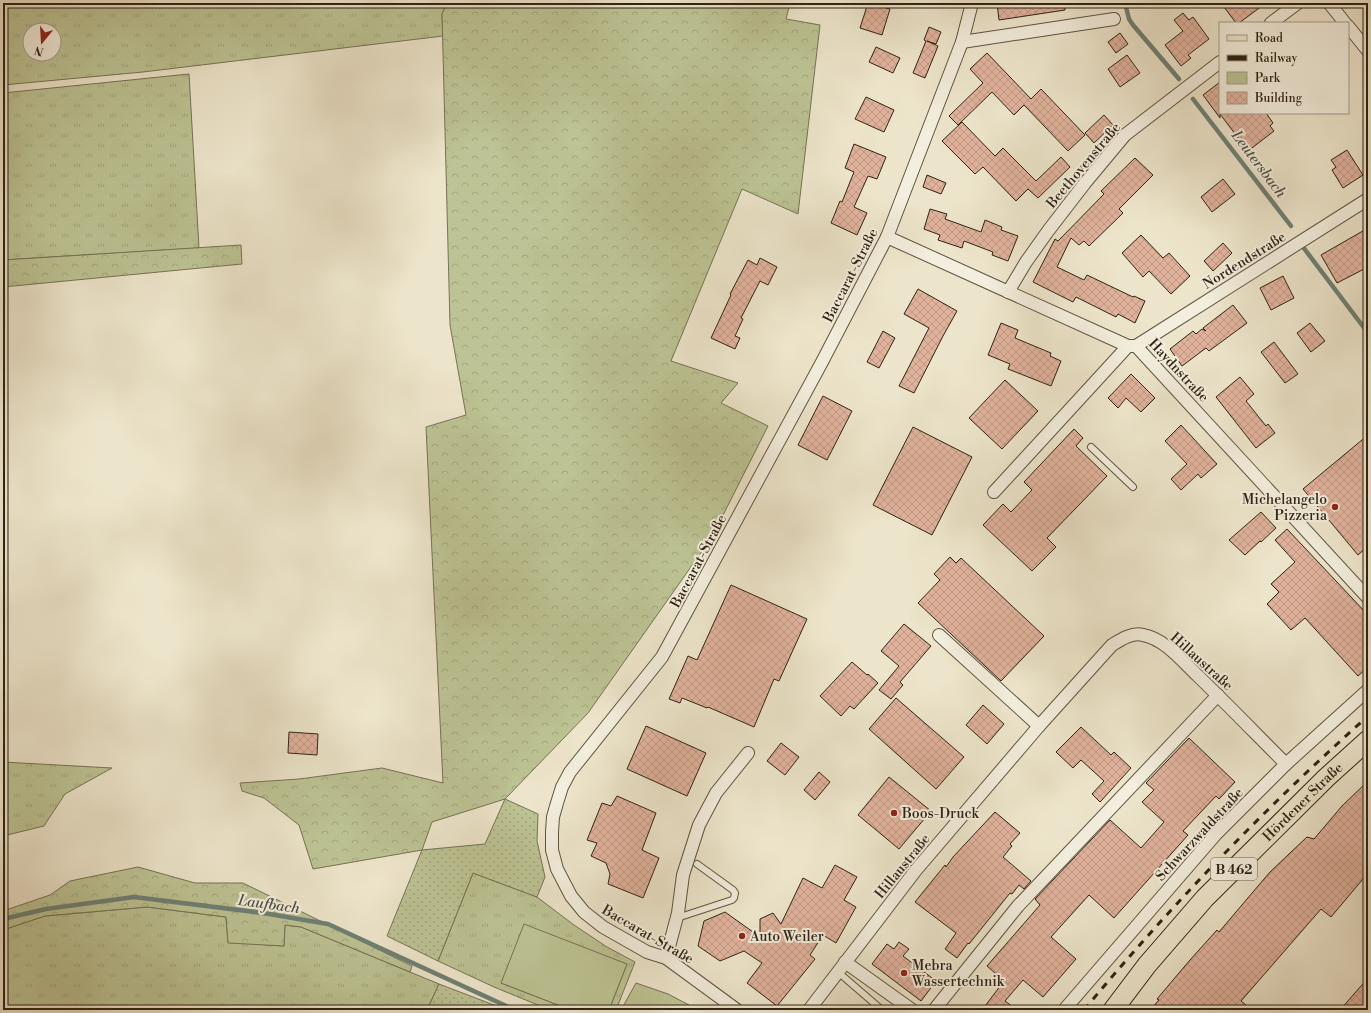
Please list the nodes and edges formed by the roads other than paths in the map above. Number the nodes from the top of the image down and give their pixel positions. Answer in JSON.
{"nodes":[{"id":1,"x":972,"y":3,"type":"edge"},
{"id":2,"x":1298,"y":3,"type":"edge"},
{"id":3,"x":1329,"y":3,"type":"edge"},
{"id":4,"x":1114,"y":19,"type":"dead end"},
{"id":5,"x":1272,"y":22,"type":"edge"},
{"id":6,"x":1344,"y":22,"type":"edge"},
{"id":7,"x":1349,"y":27,"type":"edge"},
{"id":8,"x":962,"y":42,"type":"junction"},
{"id":9,"x":1368,"y":51,"type":"edge"},
{"id":10,"x":1219,"y":63,"type":"edge"},
{"id":11,"x":1368,"y":200,"type":"edge"},
{"id":12,"x":887,"y":237,"type":"junction"},
{"id":13,"x":1008,"y":292,"type":"junction"},
{"id":14,"x":1132,"y":346,"type":"junction"},
{"id":15,"x":1091,"y":447,"type":"dead end"},
{"id":16,"x":1133,"y":487,"type":"dead end"},
{"id":17,"x":994,"y":492,"type":"dead end"},
{"id":18,"x":1368,"y":598,"type":"edge"},
{"id":19,"x":939,"y":635,"type":"dead end"},
{"id":20,"x":1368,"y":690,"type":"edge"},
{"id":21,"x":1218,"y":695,"type":"junction"},
{"id":22,"x":1039,"y":726,"type":"junction"},
{"id":23,"x":1368,"y":740,"type":"edge"},
{"id":24,"x":748,"y":753,"type":"dead end"},
{"id":25,"x":1286,"y":764,"type":"junction"},
{"id":26,"x":697,"y":864,"type":"dead end"},
{"id":27,"x":676,"y":918,"type":"junction"},
{"id":28,"x":666,"y":958,"type":"junction"},
{"id":29,"x":845,"y":962,"type":"junction"},
{"id":30,"x":838,"y":972,"type":"junction"},
{"id":31,"x":737,"y":1010,"type":"edge"},
{"id":32,"x":809,"y":1010,"type":"edge"},
{"id":33,"x":882,"y":1010,"type":"edge"},
{"id":34,"x":912,"y":1010,"type":"edge"},
{"id":35,"x":934,"y":1010,"type":"edge"},
{"id":36,"x":1064,"y":1010,"type":"edge"},
{"id":37,"x":1113,"y":1010,"type":"edge"}],
"edges":[{"from":1,"to":8,"type":"street","name":"Baccarat-Straße"},
{"from":2,"to":5,"type":"street"},
{"from":3,"to":6,"type":"street"},
{"from":4,"to":8,"type":"street"},
{"from":7,"to":9,"type":"street"},
{"from":8,"to":12,"type":"street","name":"Baccarat-Straße"},
{"from":10,"to":13,"type":"street","name":"Beethovenstraße"},
{"from":11,"to":14,"type":"street","name":"Nordendstraße"},
{"from":12,"to":13,"type":"street","name":"Haydnstraße"},
{"from":12,"to":28,"type":"street","name":"Baccarat-Straße"},
{"from":13,"to":14,"type":"street","name":"Haydnstraße"},
{"from":14,"to":17,"type":"street","name":"Nordendstraße"},
{"from":14,"to":18,"type":"street","name":"Haydnstraße"},
{"from":15,"to":16,"type":"lane"},
{"from":19,"to":22,"type":"street"},
{"from":20,"to":25,"type":"street","name":"Schwarzwaldstraße"},
{"from":21,"to":22,"type":"street","name":"Hillaustraße"},
{"from":21,"to":25,"type":"street","name":"Hillaustraße"},
{"from":21,"to":35,"type":"street"},
{"from":22,"to":29,"type":"street","name":"Hillaustraße"},
{"from":23,"to":37,"type":"main road","name":"Hördener Straße","number":"B 462"},
{"from":24,"to":27,"type":"street"},
{"from":25,"to":36,"type":"street","name":"Schwarzwaldstraße"},
{"from":26,"to":27,"type":"lane"},
{"from":27,"to":28,"type":"street"},
{"from":28,"to":31,"type":"street","name":"Baccarat-Straße"},
{"from":29,"to":30,"type":"street","name":"Hillaustraße"},
{"from":29,"to":34,"type":"street"},
{"from":30,"to":32,"type":"street","name":"Hillaustraße"},
{"from":30,"to":33,"type":"lane"}]}
